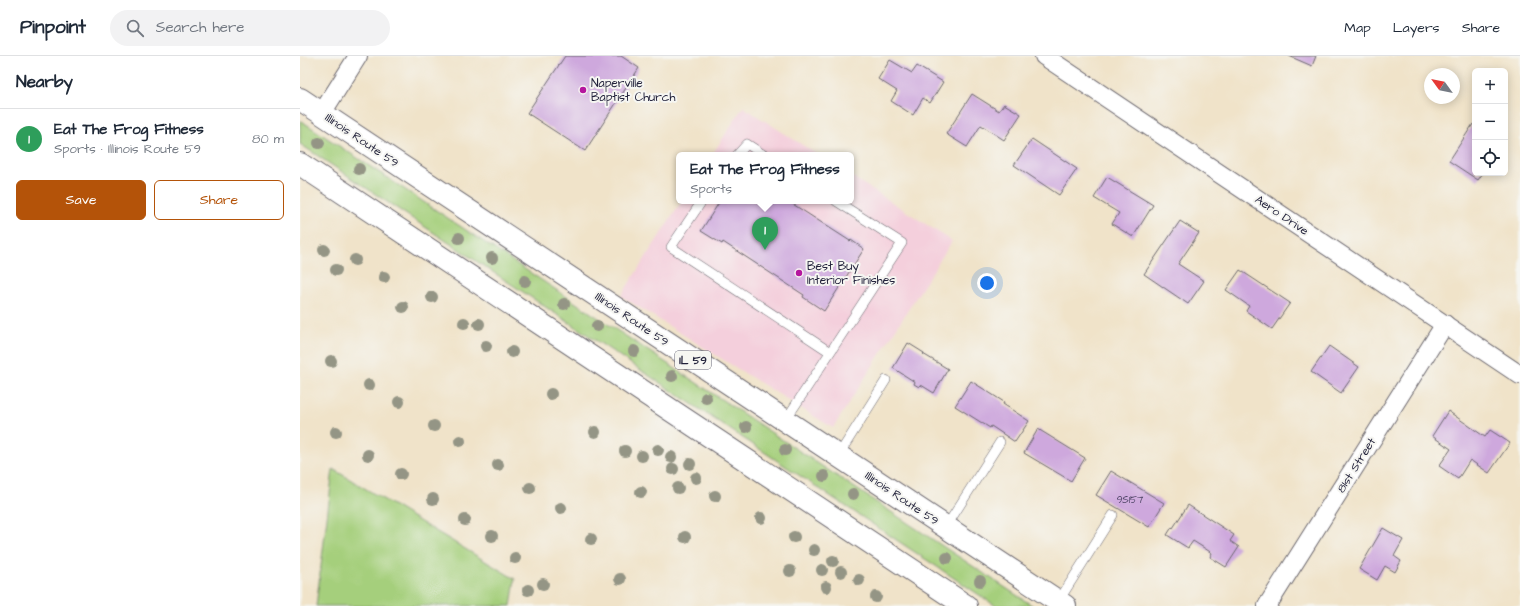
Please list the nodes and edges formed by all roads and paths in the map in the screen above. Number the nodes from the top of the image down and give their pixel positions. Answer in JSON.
{"nodes":[{"id":1,"x":358,"y":56,"type":"edge"},
{"id":2,"x":1044,"y":56,"type":"edge"},
{"id":3,"x":300,"y":99,"type":"edge"},
{"id":4,"x":322,"y":114,"type":"junction"},
{"id":5,"x":739,"y":152,"type":"edge"},
{"id":6,"x":759,"y":152,"type":"edge"},
{"id":7,"x":300,"y":164,"type":"edge"},
{"id":8,"x":700,"y":204,"type":"edge"},
{"id":9,"x":841,"y":204,"type":"edge"},
{"id":10,"x":1445,"y":324,"type":"junction"},
{"id":11,"x":830,"y":352,"type":"junction"},
{"id":12,"x":1520,"y":375,"type":"edge"},
{"id":13,"x":886,"y":380,"type":"dead end"},
{"id":14,"x":785,"y":420,"type":"junction"},
{"id":15,"x":1000,"y":442,"type":"dead end"},
{"id":16,"x":838,"y":456,"type":"junction"},
{"id":17,"x":1112,"y":515,"type":"dead end"},
{"id":18,"x":946,"y":527,"type":"junction"},
{"id":19,"x":1061,"y":604,"type":"edge"},
{"id":20,"x":966,"y":606,"type":"edge"},
{"id":21,"x":1267,"y":606,"type":"edge"}],
"edges":[{"from":1,"to":4,"type":"street"},
{"from":2,"to":10,"type":"street","name":"Aero Drive"},
{"from":3,"to":4,"type":"main road","name":"Illinois Route 59","number":"IL 59"},
{"from":4,"to":14,"type":"main road","name":"Illinois Route 59","number":"IL 59"},
{"from":5,"to":6,"type":"lane"},
{"from":7,"to":20,"type":"main road"},
{"from":8,"to":11,"type":"lane"},
{"from":9,"to":11,"type":"lane"},
{"from":10,"to":12,"type":"street","name":"Aero Drive"},
{"from":10,"to":21,"type":"street","name":"81st Street"},
{"from":11,"to":14,"type":"lane"},
{"from":13,"to":16,"type":"lane"},
{"from":14,"to":16,"type":"main road","name":"Illinois Route 59","number":"IL 59"},
{"from":15,"to":18,"type":"lane"},
{"from":16,"to":18,"type":"main road","name":"Illinois Route 59","number":"IL 59"},
{"from":17,"to":19,"type":"lane"},
{"from":18,"to":19,"type":"main road","name":"Illinois Route 59","number":"IL 59"}]}
